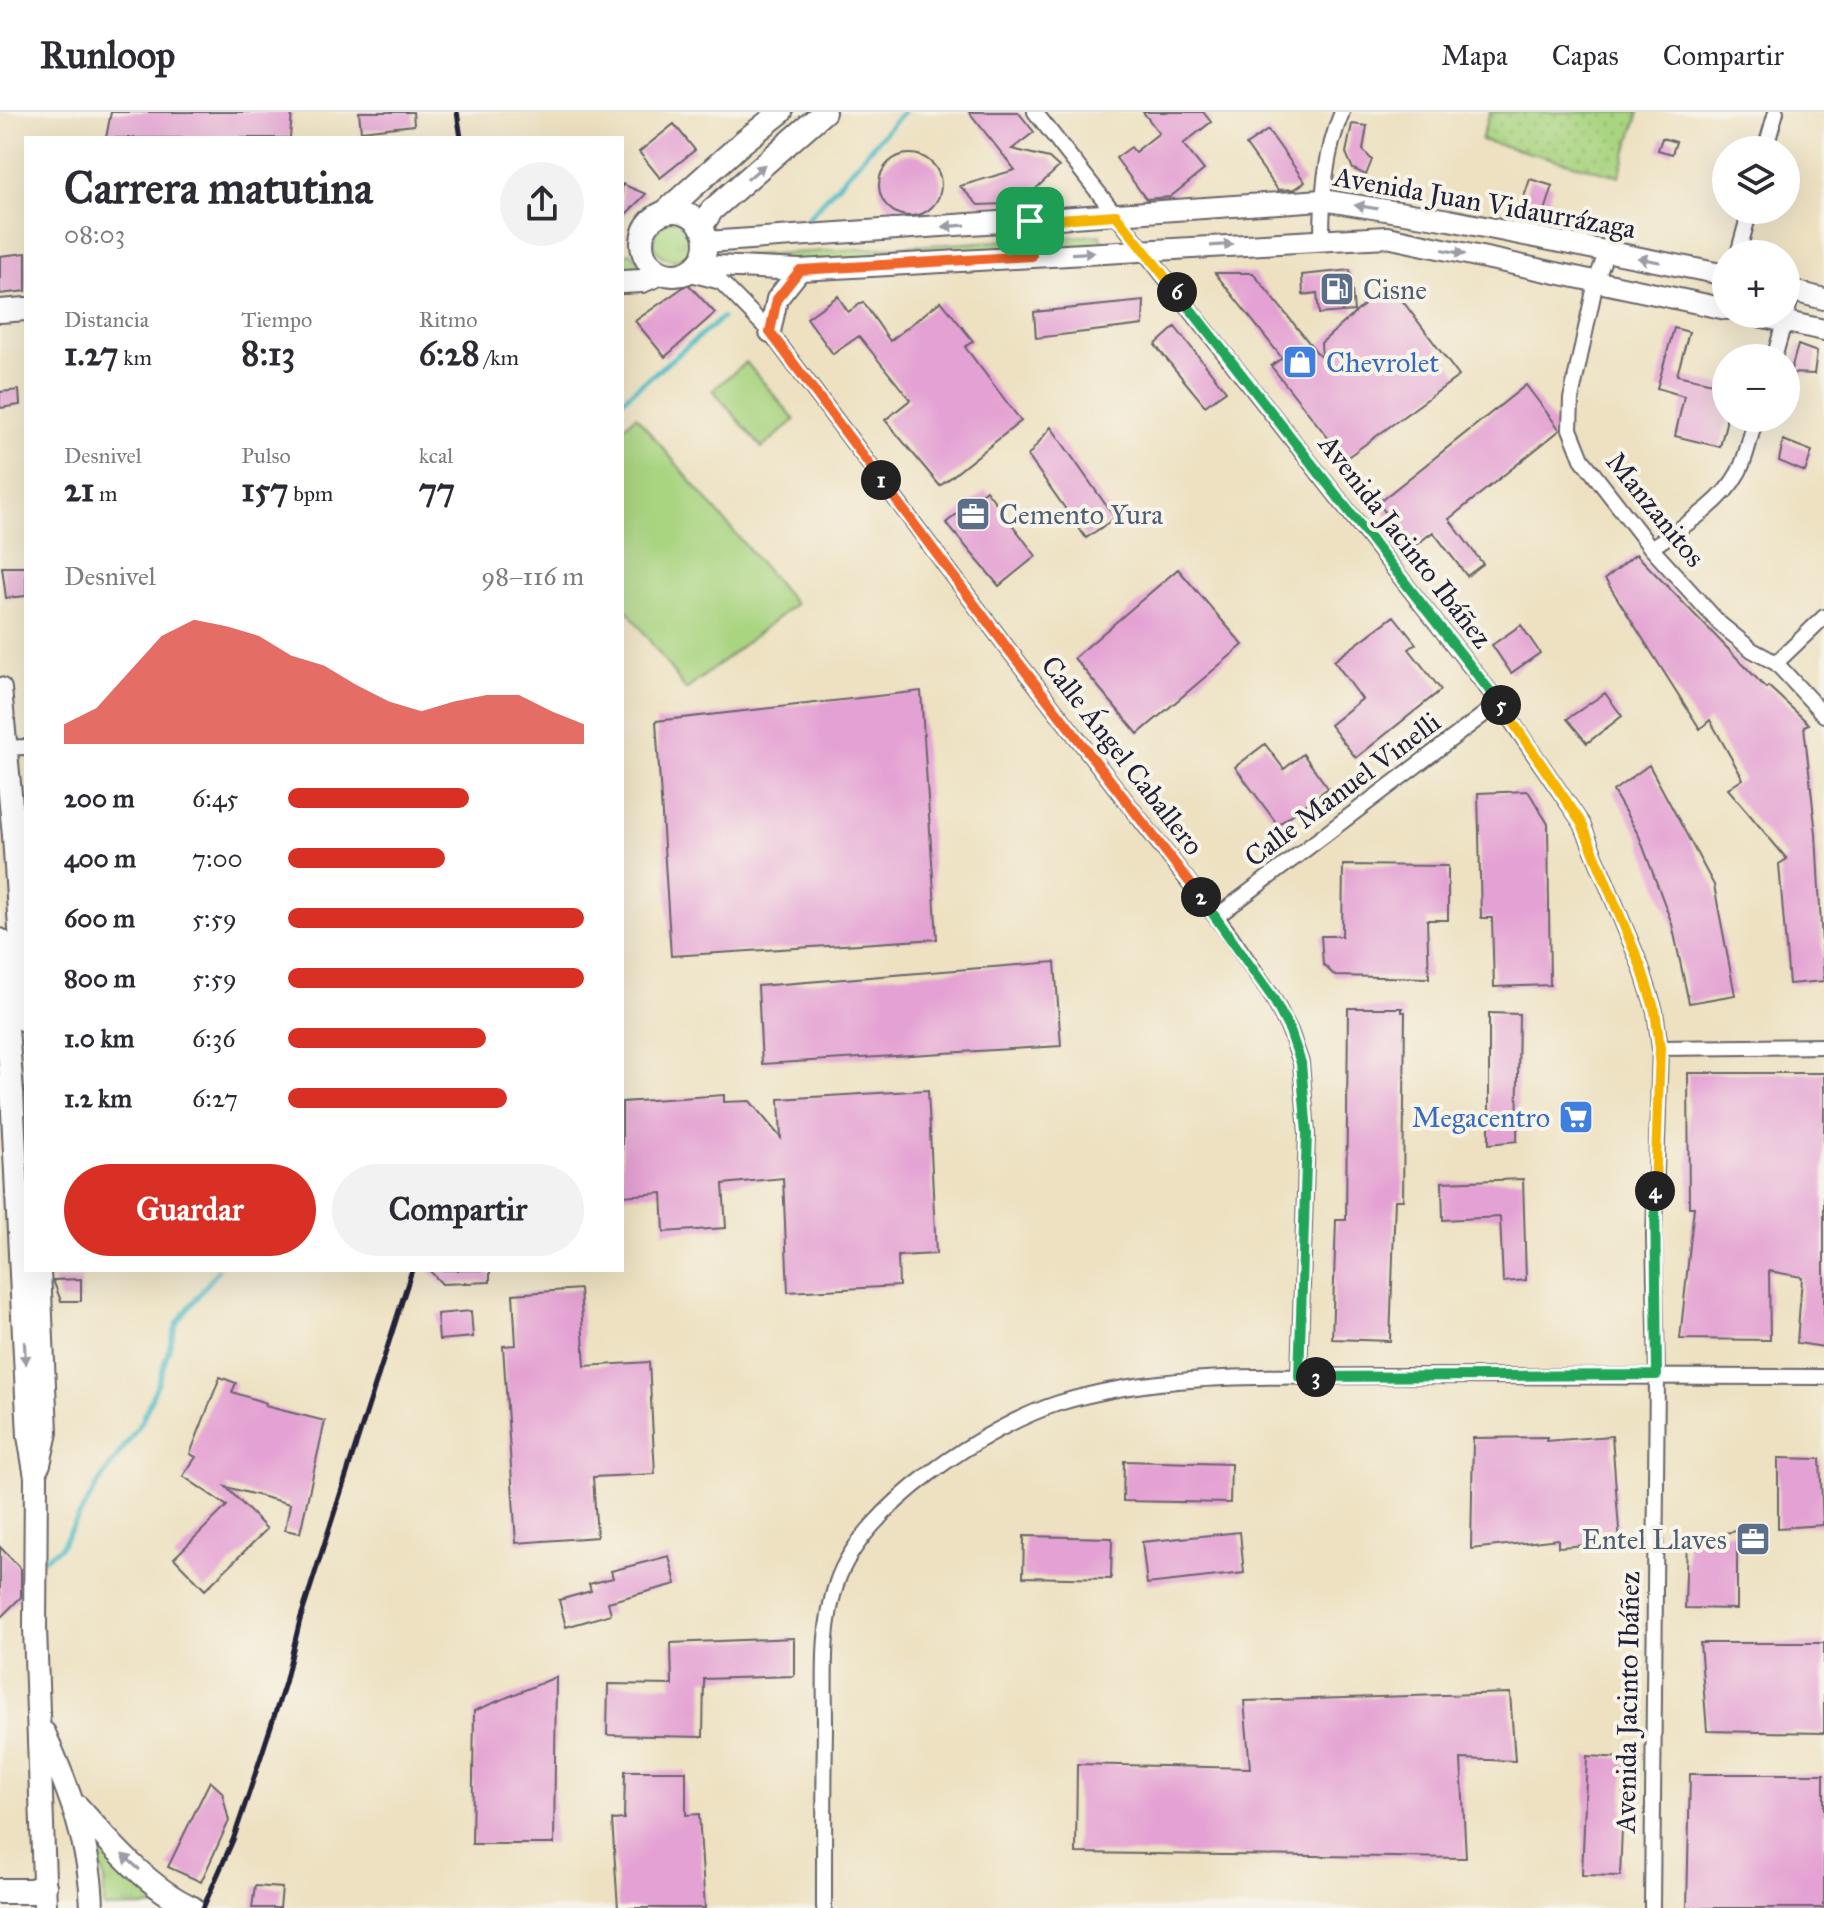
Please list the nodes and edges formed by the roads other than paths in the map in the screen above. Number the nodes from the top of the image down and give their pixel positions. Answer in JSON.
{"nodes":[{"id":1,"x":781,"y":112,"type":"edge"},
{"id":2,"x":1035,"y":112,"type":"edge"},
{"id":3,"x":1342,"y":112,"type":"edge"},
{"id":4,"x":1774,"y":113,"type":"edge"},
{"id":5,"x":810,"y":117,"type":"edge"},
{"id":6,"x":1768,"y":136,"type":"edge"},
{"id":7,"x":1322,"y":200,"type":"junction"},
{"id":8,"x":665,"y":212,"type":"junction"},
{"id":9,"x":1116,"y":215,"type":"junction"},
{"id":10,"x":1030,"y":221,"type":"junction"},
{"id":11,"x":646,"y":228,"type":"junction"},
{"id":12,"x":1322,"y":240,"type":"junction"},
{"id":13,"x":624,"y":245,"type":"edge"},
{"id":14,"x":1144,"y":250,"type":"junction"},
{"id":15,"x":1607,"y":251,"type":"junction"},
{"id":16,"x":1032,"y":256,"type":"junction"},
{"id":17,"x":704,"y":258,"type":"junction"},
{"id":18,"x":800,"y":270,"type":"junction"},
{"id":19,"x":1712,"y":272,"type":"edge"},
{"id":20,"x":662,"y":273,"type":"junction"},
{"id":21,"x":1596,"y":281,"type":"junction"},
{"id":22,"x":624,"y":282,"type":"edge"},
{"id":23,"x":1800,"y":293,"type":"edge"},
{"id":24,"x":1824,"y":299,"type":"edge"},
{"id":25,"x":1712,"y":306,"type":"edge"},
{"id":26,"x":24,"y":309,"type":"edge"},
{"id":27,"x":0,"y":311,"type":"edge"},
{"id":28,"x":1800,"y":325,"type":"edge"},
{"id":29,"x":1824,"y":330,"type":"edge"},
{"id":30,"x":770,"y":332,"type":"junction"},
{"id":31,"x":1752,"y":432,"type":"edge"},
{"id":32,"x":1651,"y":548,"type":"junction"},
{"id":33,"x":1824,"y":617,"type":"edge"},
{"id":34,"x":1776,"y":663,"type":"junction"},
{"id":35,"x":0,"y":689,"type":"edge"},
{"id":36,"x":1499,"y":703,"type":"junction"},
{"id":37,"x":1824,"y":715,"type":"edge"},
{"id":38,"x":10,"y":748,"type":"edge"},
{"id":39,"x":1216,"y":917,"type":"junction"},
{"id":40,"x":0,"y":940,"type":"edge"},
{"id":41,"x":24,"y":990,"type":"edge"},
{"id":42,"x":1824,"y":1046,"type":"edge"},
{"id":43,"x":1660,"y":1048,"type":"junction"},
{"id":44,"x":39,"y":1272,"type":"edge"},
{"id":45,"x":1657,"y":1375,"type":"junction"},
{"id":46,"x":1299,"y":1377,"type":"junction"},
{"id":47,"x":1824,"y":1377,"type":"edge"},
{"id":48,"x":36,"y":1480,"type":"junction"},
{"id":49,"x":38,"y":1720,"type":"junction"},
{"id":50,"x":74,"y":1803,"type":"junction"},
{"id":51,"x":0,"y":1879,"type":"edge"},
{"id":52,"x":0,"y":1891,"type":"edge"},
{"id":53,"x":41,"y":1895,"type":"edge"},
{"id":54,"x":92,"y":1908,"type":"edge"},
{"id":55,"x":193,"y":1908,"type":"edge"},
{"id":56,"x":824,"y":1908,"type":"edge"},
{"id":57,"x":1652,"y":1908,"type":"edge"}],
"edges":[{"from":1,"to":8,"type":"main road"},
{"from":2,"to":9,"type":"street","name":"Avenida Jacinto Ibáñez"},
{"from":3,"to":7,"type":"street"},
{"from":4,"to":6,"type":"street"},
{"from":17,"to":5,"type":"main road","one_way":true},
{"from":7,"to":9,"type":"main road","name":"Avenida Juan Vidaurrázaga"},
{"from":7,"to":12,"type":"street"},
{"from":15,"to":7,"type":"main road","name":"Avenida Juan Vidaurrázaga","one_way":true},
{"from":8,"to":11,"type":"main road"},
{"from":8,"to":17,"type":"main road"},
{"from":9,"to":10,"type":"main road","name":"Avenida Juan Vidaurrázaga"},
{"from":9,"to":14,"type":"street","name":"Avenida Jacinto Ibáñez"},
{"from":10,"to":16,"type":"main road"},
{"from":10,"to":17,"type":"main road","name":"Avenida Juan Vidaurrázaga","one_way":true},
{"from":11,"to":13,"type":"main road"},
{"from":11,"to":20,"type":"main road"},
{"from":14,"to":12,"type":"main road","name":"Avenida Juan Vidaurrázaga","one_way":true},
{"from":12,"to":21,"type":"main road","name":"Avenida Juan Vidaurrázaga","one_way":true},
{"from":16,"to":14,"type":"main road","name":"Avenida Juan Vidaurrázaga","one_way":true},
{"from":14,"to":36,"type":"street","name":"Avenida Jacinto Ibáñez"},
{"from":19,"to":15,"type":"main road","name":"Avenida Juan Vidaurrázaga","one_way":true},
{"from":15,"to":21,"type":"street","name":"Manzanitos"},
{"from":16,"to":18,"type":"main road","name":"Avenida Juan Vidaurrázaga"},
{"from":17,"to":18,"type":"main road","name":"Avenida Juan Vidaurrázaga"},
{"from":17,"to":20,"type":"main road"},
{"from":17,"to":30,"type":"street","name":"Calle Ángel Caballero"},
{"from":18,"to":30,"type":"main road"},
{"from":20,"to":22,"type":"main road"},
{"from":21,"to":25,"type":"main road","name":"Avenida Juan Vidaurrázaga"},
{"from":21,"to":32,"type":"street","name":"Manzanitos"},
{"from":23,"to":24,"type":"main road"},
{"from":26,"to":27,"type":"main road"},
{"from":28,"to":29,"type":"main road"},
{"from":30,"to":39,"type":"street","name":"Calle Ángel Caballero"},
{"from":31,"to":32,"type":"street"},
{"from":32,"to":34,"type":"street","name":"Manzanitos"},
{"from":33,"to":34,"type":"street"},
{"from":34,"to":37,"type":"street","name":"Manzanitos"},
{"from":35,"to":38,"type":"main road"},
{"from":36,"to":39,"type":"street","name":"Calle Manuel Vinelli"},
{"from":36,"to":43,"type":"street","name":"Avenida Jacinto Ibáñez"},
{"from":38,"to":41,"type":"main road"},
{"from":39,"to":46,"type":"street","name":"Calle Ángel Caballero"},
{"from":40,"to":48,"type":"main road","one_way":true},
{"from":42,"to":43,"type":"street"},
{"from":43,"to":45,"type":"street","name":"Avenida Jacinto Ibáñez"},
{"from":44,"to":48,"type":"main road"},
{"from":45,"to":46,"type":"street"},
{"from":45,"to":47,"type":"street"},
{"from":45,"to":57,"type":"street","name":"Avenida Jacinto Ibáñez"},
{"from":46,"to":56,"type":"street"},
{"from":48,"to":49,"type":"main road"},
{"from":49,"to":50,"type":"main road"},
{"from":49,"to":53,"type":"main road"},
{"from":50,"to":54,"type":"main road"},
{"from":55,"to":50,"type":"main road","one_way":true},
{"from":51,"to":53,"type":"highway"},
{"from":52,"to":53,"type":"highway"}]}
